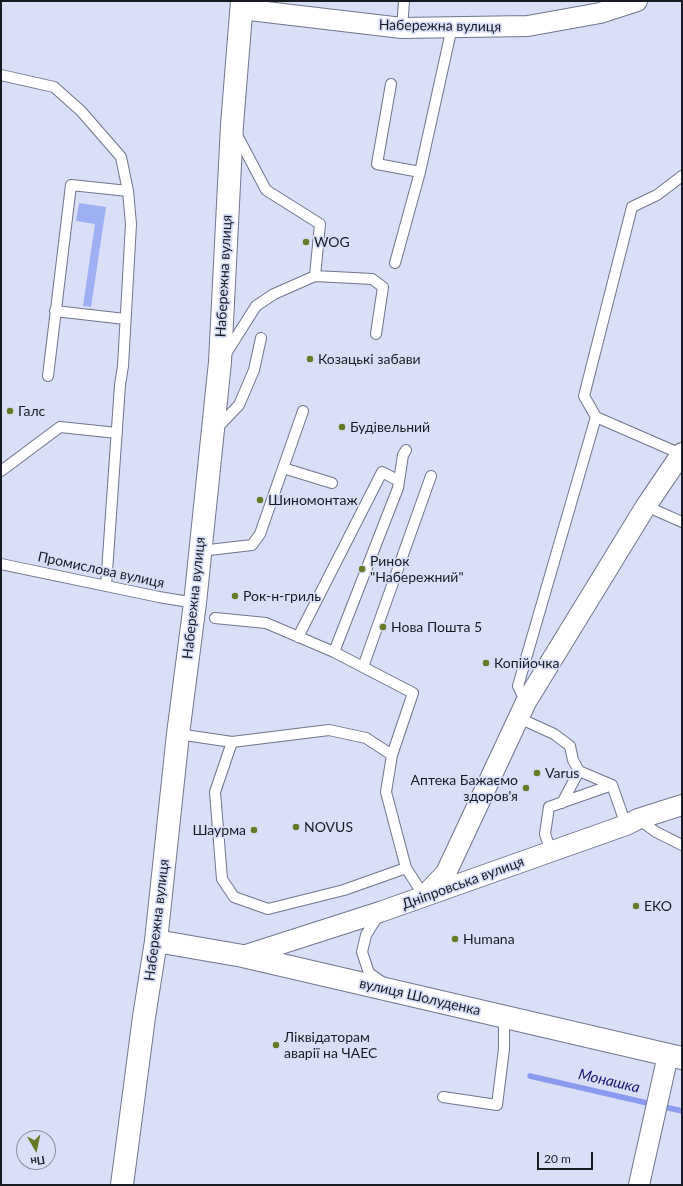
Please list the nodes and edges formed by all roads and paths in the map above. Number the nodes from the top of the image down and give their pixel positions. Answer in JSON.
{"nodes":[{"id":1,"x":404,"y":1,"type":"edge"},
{"id":2,"x":636,"y":1,"type":"edge"},
{"id":3,"x":242,"y":5,"type":"edge"},
{"id":4,"x":452,"y":27,"type":"junction"},
{"id":5,"x":402,"y":28,"type":"junction"},
{"id":6,"x":1,"y":74,"type":"edge"},
{"id":7,"x":391,"y":84,"type":"dead end"},
{"id":8,"x":232,"y":125,"type":"junction"},
{"id":9,"x":420,"y":172,"type":"junction"},
{"id":10,"x":682,"y":176,"type":"edge"},
{"id":11,"x":128,"y":191,"type":"junction"},
{"id":12,"x":395,"y":263,"type":"dead end"},
{"id":13,"x":315,"y":276,"type":"junction"},
{"id":14,"x":55,"y":311,"type":"junction"},
{"id":15,"x":125,"y":319,"type":"junction"},
{"id":16,"x":376,"y":334,"type":"dead end"},
{"id":17,"x":261,"y":338,"type":"dead end"},
{"id":18,"x":220,"y":362,"type":"junction"},
{"id":19,"x":48,"y":376,"type":"dead end"},
{"id":20,"x":303,"y":411,"type":"dead end"},
{"id":21,"x":596,"y":417,"type":"junction"},
{"id":22,"x":117,"y":433,"type":"junction"},
{"id":23,"x":212,"y":434,"type":"junction"},
{"id":24,"x":406,"y":450,"type":"dead end"},
{"id":25,"x":682,"y":454,"type":"edge"},
{"id":26,"x":282,"y":468,"type":"junction"},
{"id":27,"x":1,"y":471,"type":"edge"},
{"id":28,"x":431,"y":476,"type":"dead end"},
{"id":29,"x":399,"y":481,"type":"junction"},
{"id":30,"x":332,"y":483,"type":"dead end"},
{"id":31,"x":646,"y":506,"type":"junction"},
{"id":32,"x":682,"y":522,"type":"edge"},
{"id":33,"x":200,"y":551,"type":"junction"},
{"id":34,"x":1,"y":564,"type":"edge"},
{"id":35,"x":106,"y":586,"type":"junction"},
{"id":36,"x":195,"y":603,"type":"junction"},
{"id":37,"x":215,"y":618,"type":"dead end"},
{"id":38,"x":298,"y":637,"type":"junction"},
{"id":39,"x":334,"y":652,"type":"junction"},
{"id":40,"x":363,"y":667,"type":"junction"},
{"id":41,"x":522,"y":710,"type":"junction"},
{"id":42,"x":178,"y":734,"type":"junction"},
{"id":43,"x":232,"y":742,"type":"junction"},
{"id":44,"x":392,"y":755,"type":"junction"},
{"id":45,"x":579,"y":771,"type":"junction"},
{"id":46,"x":612,"y":785,"type":"junction"},
{"id":47,"x":562,"y":803,"type":"junction"},
{"id":48,"x":682,"y":805,"type":"edge"},
{"id":49,"x":632,"y":822,"type":"junction"},
{"id":50,"x":682,"y":845,"type":"edge"},
{"id":51,"x":551,"y":852,"type":"junction"},
{"id":52,"x":406,"y":868,"type":"junction"},
{"id":53,"x":424,"y":896,"type":"junction"},
{"id":54,"x":380,"y":912,"type":"junction"},
{"id":55,"x":156,"y":941,"type":"junction"},
{"id":56,"x":243,"y":956,"type":"junction"},
{"id":57,"x":394,"y":991,"type":"junction"},
{"id":58,"x":504,"y":1017,"type":"junction"},
{"id":59,"x":675,"y":1057,"type":"edge"},
{"id":60,"x":443,"y":1097,"type":"dead end"},
{"id":61,"x":122,"y":1185,"type":"edge"},
{"id":62,"x":639,"y":1185,"type":"edge"}],
"edges":[{"from":1,"to":5,"type":"lane"},
{"from":2,"to":4,"type":"street","name":"Набережна вулиця"},
{"from":3,"to":5,"type":"street","name":"Набережна вулиця"},
{"from":3,"to":8,"type":"main road","name":"Набережна вулиця"},
{"from":4,"to":5,"type":"street","name":"Набережна вулиця"},
{"from":4,"to":9,"type":"lane"},
{"from":6,"to":11,"type":"lane"},
{"from":7,"to":9,"type":"lane"},
{"from":8,"to":13,"type":"lane"},
{"from":8,"to":18,"type":"main road","name":"Набережна вулиця"},
{"from":9,"to":12,"type":"lane"},
{"from":10,"to":21,"type":"lane"},
{"from":11,"to":14,"type":"lane"},
{"from":11,"to":15,"type":"lane"},
{"from":13,"to":16,"type":"lane"},
{"from":13,"to":18,"type":"lane"},
{"from":14,"to":15,"type":"lane"},
{"from":14,"to":19,"type":"lane"},
{"from":15,"to":22,"type":"lane"},
{"from":17,"to":23,"type":"lane"},
{"from":18,"to":23,"type":"main road","name":"Набережна вулиця"},
{"from":20,"to":26,"type":"lane"},
{"from":21,"to":25,"type":"lane"},
{"from":21,"to":41,"type":"lane"},
{"from":22,"to":27,"type":"lane"},
{"from":22,"to":35,"type":"lane"},
{"from":23,"to":33,"type":"main road","name":"Набережна вулиця"},
{"from":24,"to":29,"type":"lane"},
{"from":25,"to":31,"type":"street"},
{"from":26,"to":30,"type":"lane"},
{"from":26,"to":33,"type":"lane"},
{"from":28,"to":40,"type":"lane"},
{"from":29,"to":38,"type":"lane"},
{"from":29,"to":39,"type":"lane"},
{"from":31,"to":32,"type":"lane"},
{"from":31,"to":41,"type":"street"},
{"from":33,"to":36,"type":"main road","name":"Набережна вулиця"},
{"from":34,"to":35,"type":"lane","name":"Промислова вулиця"},
{"from":35,"to":36,"type":"lane","name":"Промислова вулиця"},
{"from":36,"to":42,"type":"main road","name":"Набережна вулиця"},
{"from":37,"to":38,"type":"lane"},
{"from":38,"to":39,"type":"lane"},
{"from":39,"to":40,"type":"lane"},
{"from":40,"to":44,"type":"lane"},
{"from":41,"to":45,"type":"lane"},
{"from":41,"to":53,"type":"street"},
{"from":42,"to":43,"type":"lane"},
{"from":42,"to":55,"type":"main road","name":"Набережна вулиця"},
{"from":43,"to":44,"type":"lane"},
{"from":43,"to":52,"type":"lane"},
{"from":44,"to":52,"type":"lane"},
{"from":45,"to":46,"type":"lane"},
{"from":45,"to":47,"type":"lane"},
{"from":46,"to":47,"type":"lane"},
{"from":46,"to":49,"type":"lane"},
{"from":47,"to":51,"type":"lane"},
{"from":48,"to":49,"type":"street","name":"Дніпровська вулиця"},
{"from":49,"to":50,"type":"lane"},
{"from":49,"to":51,"type":"street","name":"Дніпровська вулиця"},
{"from":51,"to":53,"type":"street","name":"Дніпровська вулиця"},
{"from":52,"to":53,"type":"lane"},
{"from":53,"to":54,"type":"street","name":"Дніпровська вулиця"},
{"from":54,"to":56,"type":"street","name":"Дніпровська вулиця"},
{"from":54,"to":57,"type":"lane"},
{"from":55,"to":56,"type":"main road","name":"вулиця Шолуденка"},
{"from":55,"to":61,"type":"main road","name":"Набережна вулиця"},
{"from":56,"to":57,"type":"main road","name":"вулиця Шолуденка"},
{"from":57,"to":58,"type":"main road","name":"вулиця Шолуденка"},
{"from":58,"to":59,"type":"main road","name":"вулиця Шолуденка"},
{"from":58,"to":60,"type":"lane"},
{"from":59,"to":62,"type":"street"}]}
